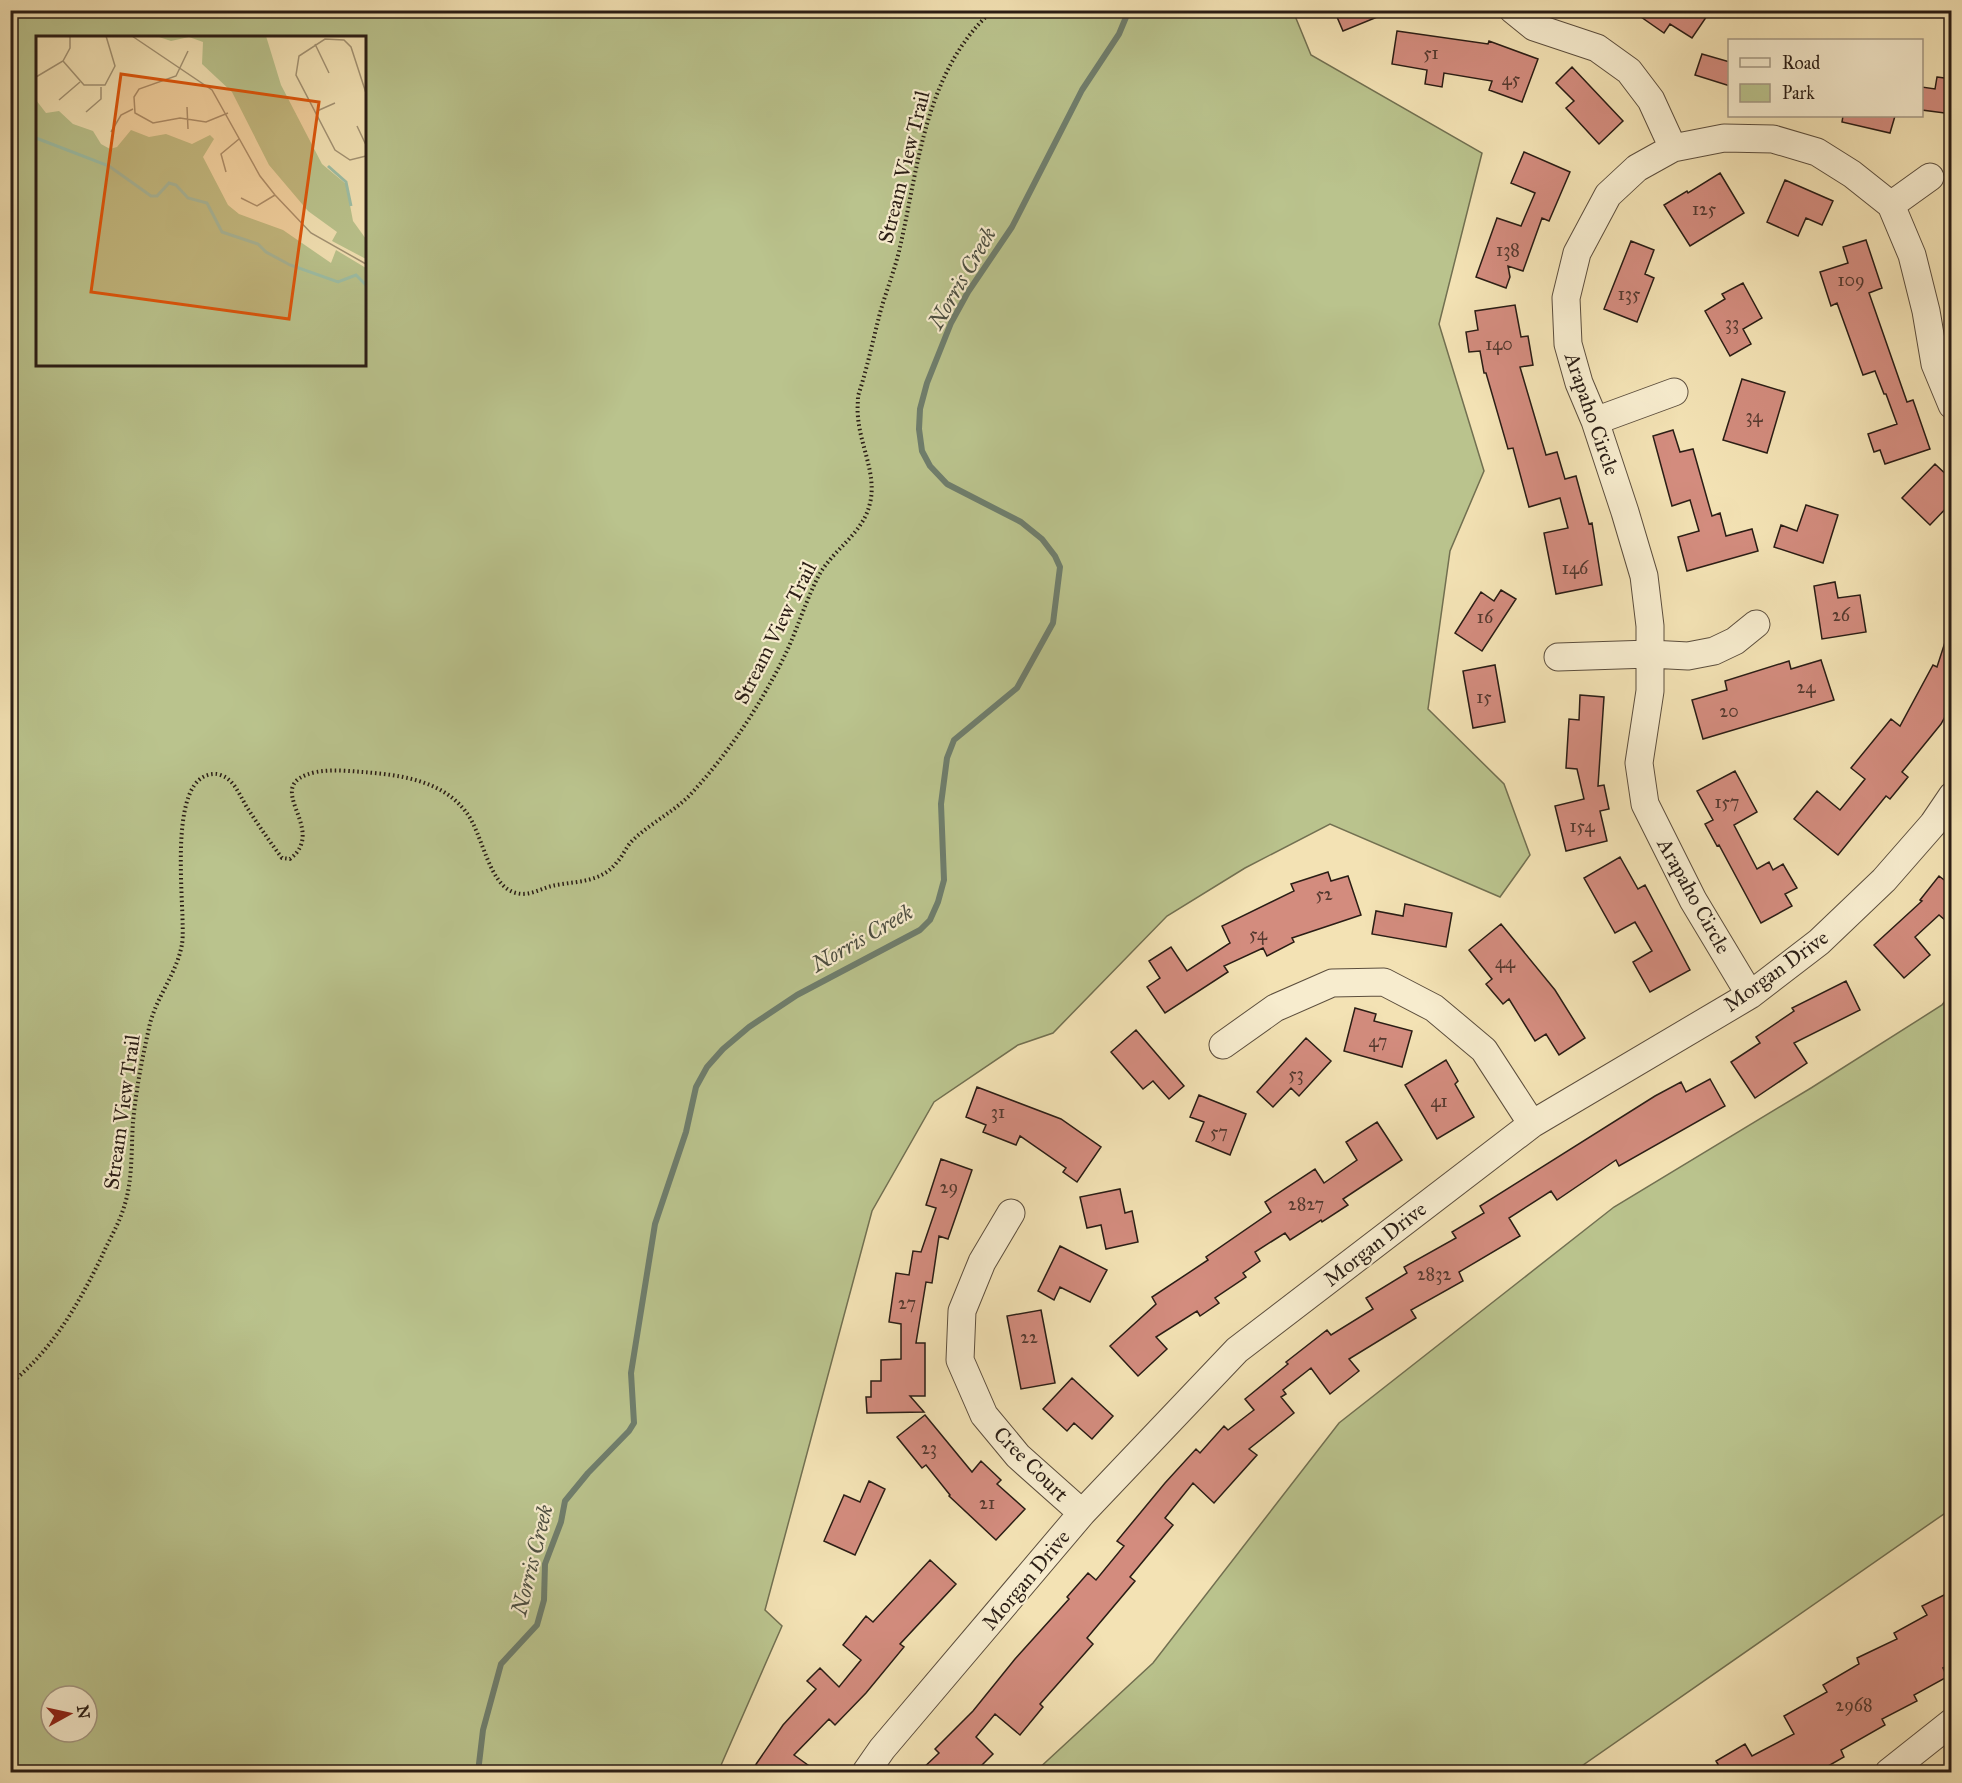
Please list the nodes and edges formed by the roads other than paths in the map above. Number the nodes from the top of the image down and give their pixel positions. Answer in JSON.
{"nodes":[{"id":1,"x":1513,"y":10,"type":"edge"},
{"id":2,"x":1673,"y":147,"type":"junction"},
{"id":3,"x":1930,"y":177,"type":"dead end"},
{"id":4,"x":1891,"y":205,"type":"junction"},
{"id":5,"x":1674,"y":392,"type":"dead end"},
{"id":6,"x":1952,"y":405,"type":"edge"},
{"id":7,"x":1595,"y":421,"type":"junction"},
{"id":8,"x":1756,"y":624,"type":"dead end"},
{"id":9,"x":1650,"y":654,"type":"junction"},
{"id":10,"x":1558,"y":657,"type":"dead end"},
{"id":11,"x":1952,"y":796,"type":"edge"},
{"id":12,"x":1750,"y":994,"type":"junction"},
{"id":13,"x":1223,"y":1045,"type":"dead end"},
{"id":14,"x":1532,"y":1124,"type":"junction"},
{"id":15,"x":1011,"y":1213,"type":"dead end"},
{"id":16,"x":1082,"y":1513,"type":"junction"},
{"id":17,"x":1952,"y":1722,"type":"edge"},
{"id":18,"x":866,"y":1773,"type":"edge"},
{"id":19,"x":1889,"y":1773,"type":"edge"}],
"edges":[{"from":1,"to":2,"type":"street"},
{"from":2,"to":4,"type":"street","name":"Arapaho Circle"},
{"from":2,"to":7,"type":"street","name":"Arapaho Circle"},
{"from":3,"to":4,"type":"street"},
{"from":4,"to":6,"type":"street","name":"Arapaho Circle"},
{"from":5,"to":7,"type":"street"},
{"from":7,"to":9,"type":"street","name":"Arapaho Circle"},
{"from":8,"to":9,"type":"street"},
{"from":9,"to":10,"type":"street"},
{"from":9,"to":12,"type":"street","name":"Arapaho Circle"},
{"from":11,"to":12,"type":"street","name":"Morgan Drive"},
{"from":12,"to":14,"type":"street","name":"Morgan Drive"},
{"from":13,"to":14,"type":"street"},
{"from":14,"to":16,"type":"street","name":"Morgan Drive"},
{"from":15,"to":16,"type":"street","name":"Cree Court"},
{"from":16,"to":18,"type":"street","name":"Morgan Drive"},
{"from":17,"to":19,"type":"street"}]}
